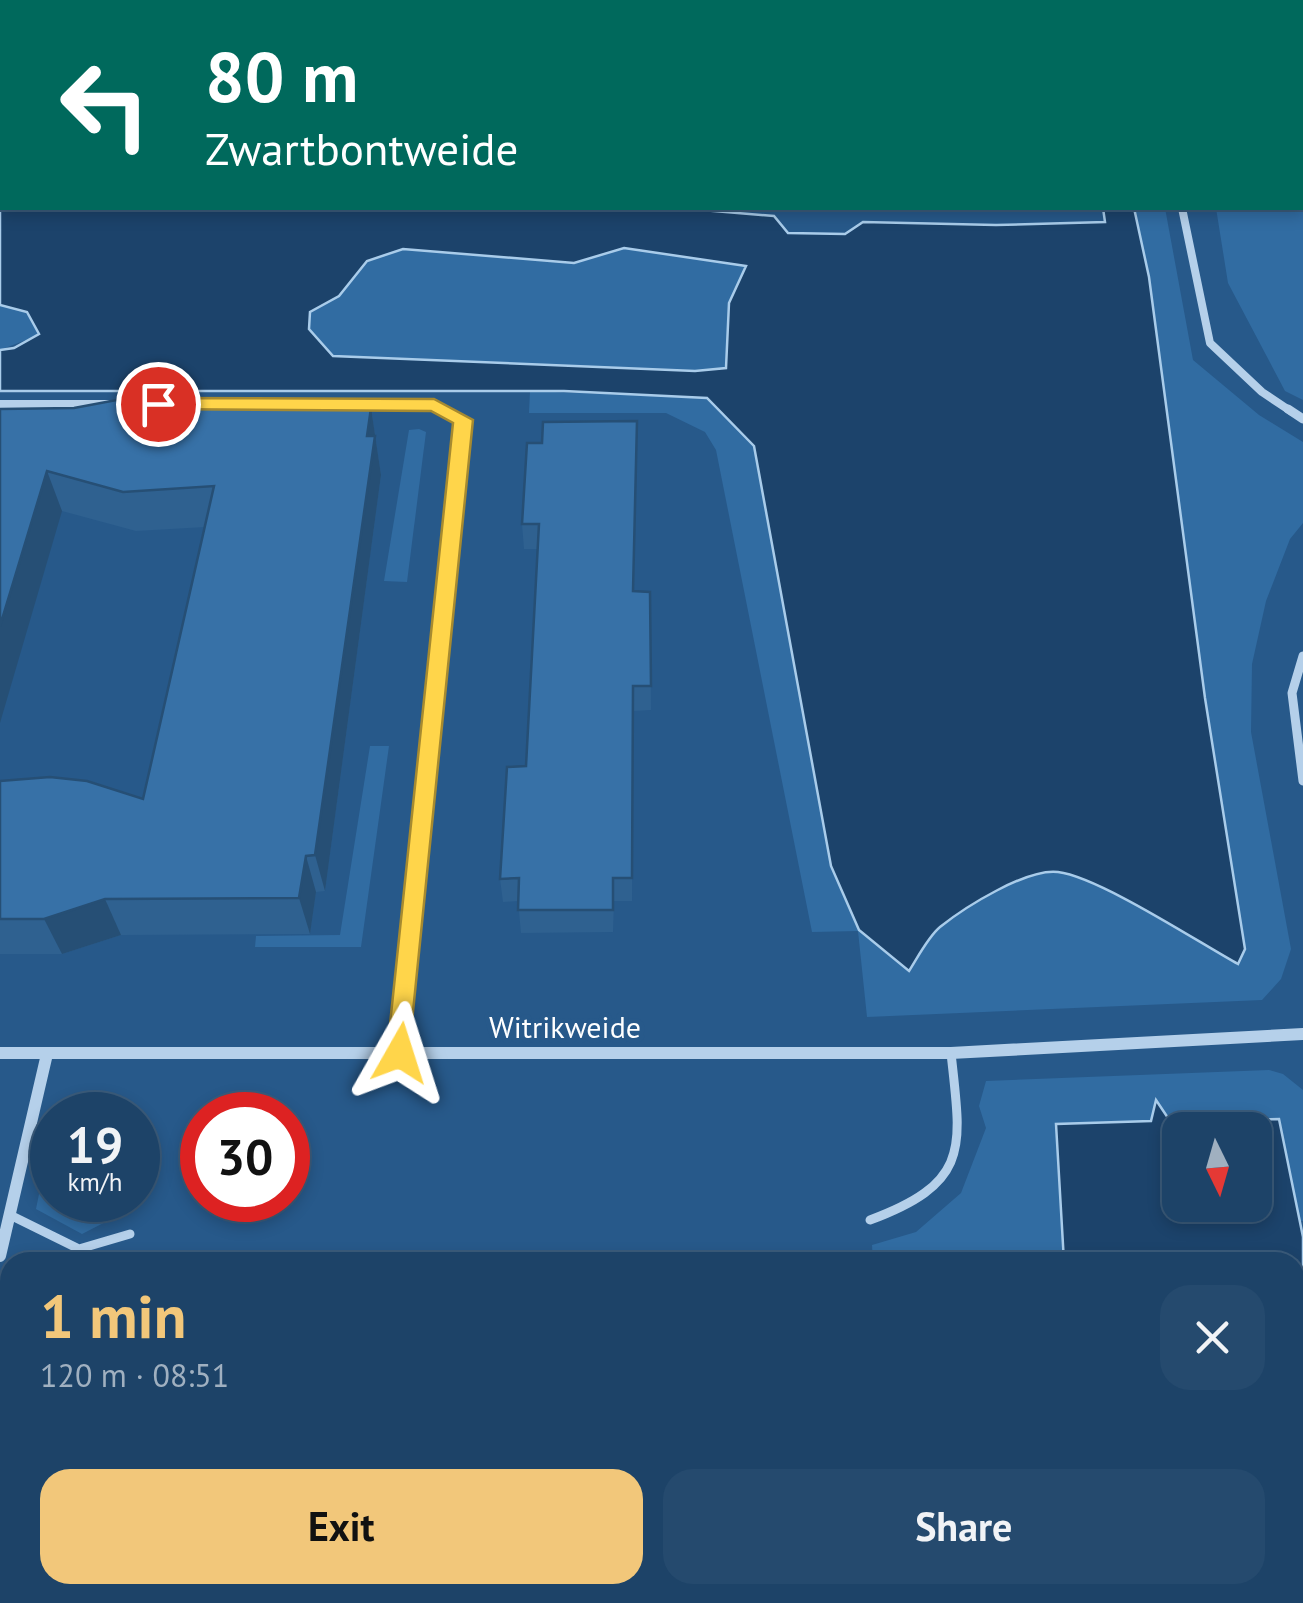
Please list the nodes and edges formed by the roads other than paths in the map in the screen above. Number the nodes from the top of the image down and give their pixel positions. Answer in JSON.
{"nodes":[{"id":1,"x":1182,"y":210,"type":"edge"},
{"id":2,"x":0,"y":404,"type":"edge"},
{"id":3,"x":118,"y":404,"type":"edge"},
{"id":4,"x":178,"y":404,"type":"edge"},
{"id":5,"x":1303,"y":419,"type":"edge"},
{"id":6,"x":1303,"y":656,"type":"edge"},
{"id":7,"x":1303,"y":780,"type":"edge"},
{"id":8,"x":1303,"y":1034,"type":"edge"},
{"id":9,"x":0,"y":1053,"type":"edge"},
{"id":10,"x":400,"y":1053,"type":"junction"},
{"id":11,"x":950,"y":1053,"type":"junction"},
{"id":12,"x":47,"y":1054,"type":"junction"},
{"id":13,"x":10,"y":1215,"type":"junction"},
{"id":14,"x":870,"y":1220,"type":"dead end"},
{"id":15,"x":130,"y":1234,"type":"dead end"},
{"id":16,"x":1,"y":1252,"type":"edge"}],
"edges":[{"from":1,"to":5,"type":"street"},
{"from":2,"to":3,"type":"street"},
{"from":4,"to":10,"type":"street"},
{"from":6,"to":7,"type":"street"},
{"from":8,"to":11,"type":"street","name":"Witrikweide"},
{"from":9,"to":12,"type":"street","name":"Witrikweide"},
{"from":10,"to":11,"type":"street","name":"Witrikweide"},
{"from":10,"to":12,"type":"street","name":"Witrikweide"},
{"from":11,"to":14,"type":"lane"},
{"from":12,"to":13,"type":"street"},
{"from":13,"to":15,"type":"lane"},
{"from":13,"to":16,"type":"street"}]}
